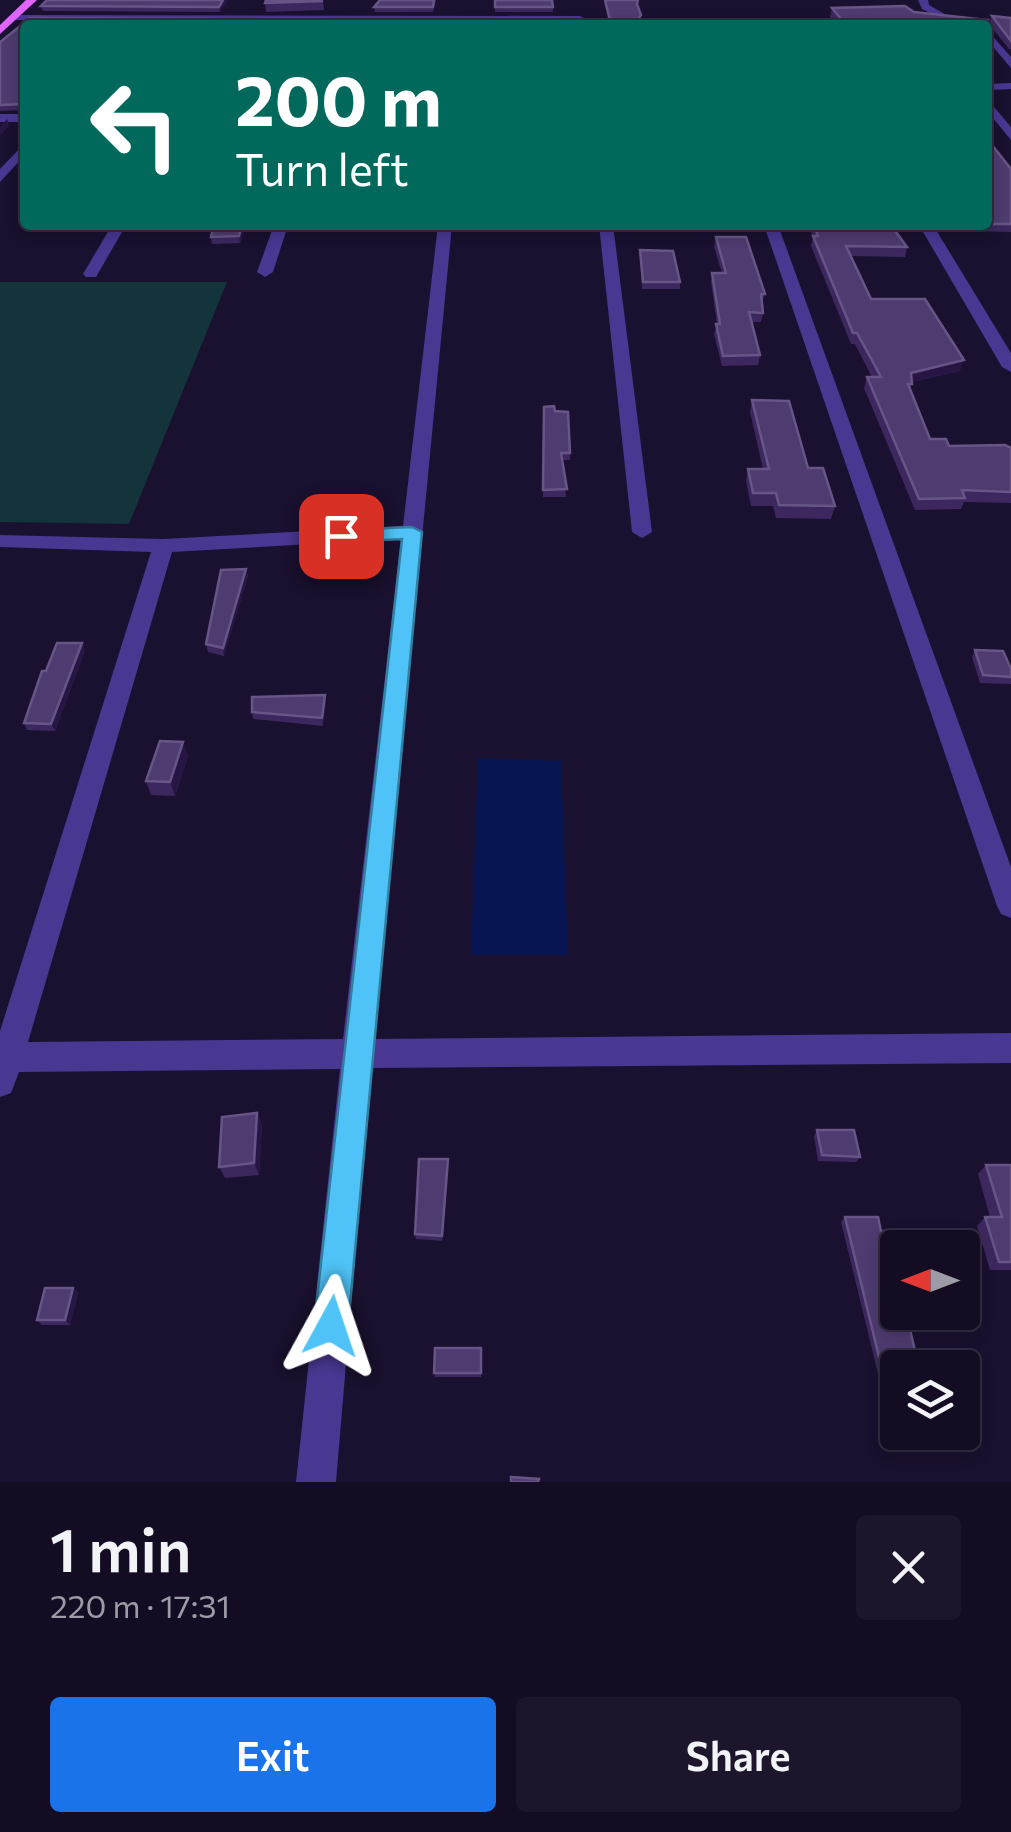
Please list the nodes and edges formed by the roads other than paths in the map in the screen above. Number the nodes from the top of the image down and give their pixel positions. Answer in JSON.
{"nodes":[{"id":1,"x":32,"y":0,"type":"edge"},
{"id":2,"x":923,"y":0,"type":"edge"},
{"id":3,"x":126,"y":17,"type":"edge"},
{"id":4,"x":12,"y":18,"type":"junction"},
{"id":5,"x":240,"y":18,"type":"edge"},
{"id":6,"x":297,"y":20,"type":"edge"},
{"id":7,"x":955,"y":20,"type":"edge"},
{"id":8,"x":0,"y":31,"type":"edge"},
{"id":9,"x":1006,"y":50,"type":"edge"},
{"id":10,"x":1011,"y":65,"type":"edge"},
{"id":11,"x":993,"y":120,"type":"edge"},
{"id":12,"x":1011,"y":136,"type":"edge"},
{"id":13,"x":20,"y":153,"type":"edge"},
{"id":14,"x":0,"y":178,"type":"edge"},
{"id":15,"x":117,"y":230,"type":"edge"},
{"id":16,"x":279,"y":230,"type":"edge"},
{"id":17,"x":444,"y":230,"type":"edge"},
{"id":18,"x":607,"y":230,"type":"edge"},
{"id":19,"x":772,"y":230,"type":"edge"},
{"id":20,"x":929,"y":230,"type":"edge"},
{"id":21,"x":265,"y":272,"type":"dead end"},
{"id":22,"x":90,"y":274,"type":"dead end"},
{"id":23,"x":1011,"y":367,"type":"edge"},
{"id":24,"x":412,"y":532,"type":"junction"},
{"id":25,"x":642,"y":532,"type":"dead end"},
{"id":26,"x":0,"y":541,"type":"edge"},
{"id":27,"x":162,"y":546,"type":"junction"},
{"id":28,"x":1011,"y":906,"type":"edge"},
{"id":29,"x":1011,"y":1048,"type":"edge"},
{"id":30,"x":357,"y":1054,"type":"junction"},
{"id":31,"x":3,"y":1065,"type":"edge"},
{"id":32,"x":316,"y":1482,"type":"edge"}],
"edges":[{"from":1,"to":4,"type":"main road"},
{"from":2,"to":7,"type":"street"},
{"from":3,"to":4,"type":"street"},
{"from":3,"to":5,"type":"street"},
{"from":4,"to":8,"type":"main road"},
{"from":5,"to":6,"type":"street"},
{"from":9,"to":10,"type":"street"},
{"from":11,"to":12,"type":"street"},
{"from":13,"to":14,"type":"street"},
{"from":15,"to":22,"type":"street"},
{"from":16,"to":21,"type":"street"},
{"from":17,"to":24,"type":"street"},
{"from":18,"to":25,"type":"street"},
{"from":19,"to":28,"type":"street"},
{"from":20,"to":23,"type":"street"},
{"from":24,"to":27,"type":"street"},
{"from":24,"to":30,"type":"street"},
{"from":26,"to":27,"type":"street"},
{"from":27,"to":31,"type":"street"},
{"from":29,"to":30,"type":"street"},
{"from":30,"to":31,"type":"street"},
{"from":30,"to":32,"type":"street"}]}
